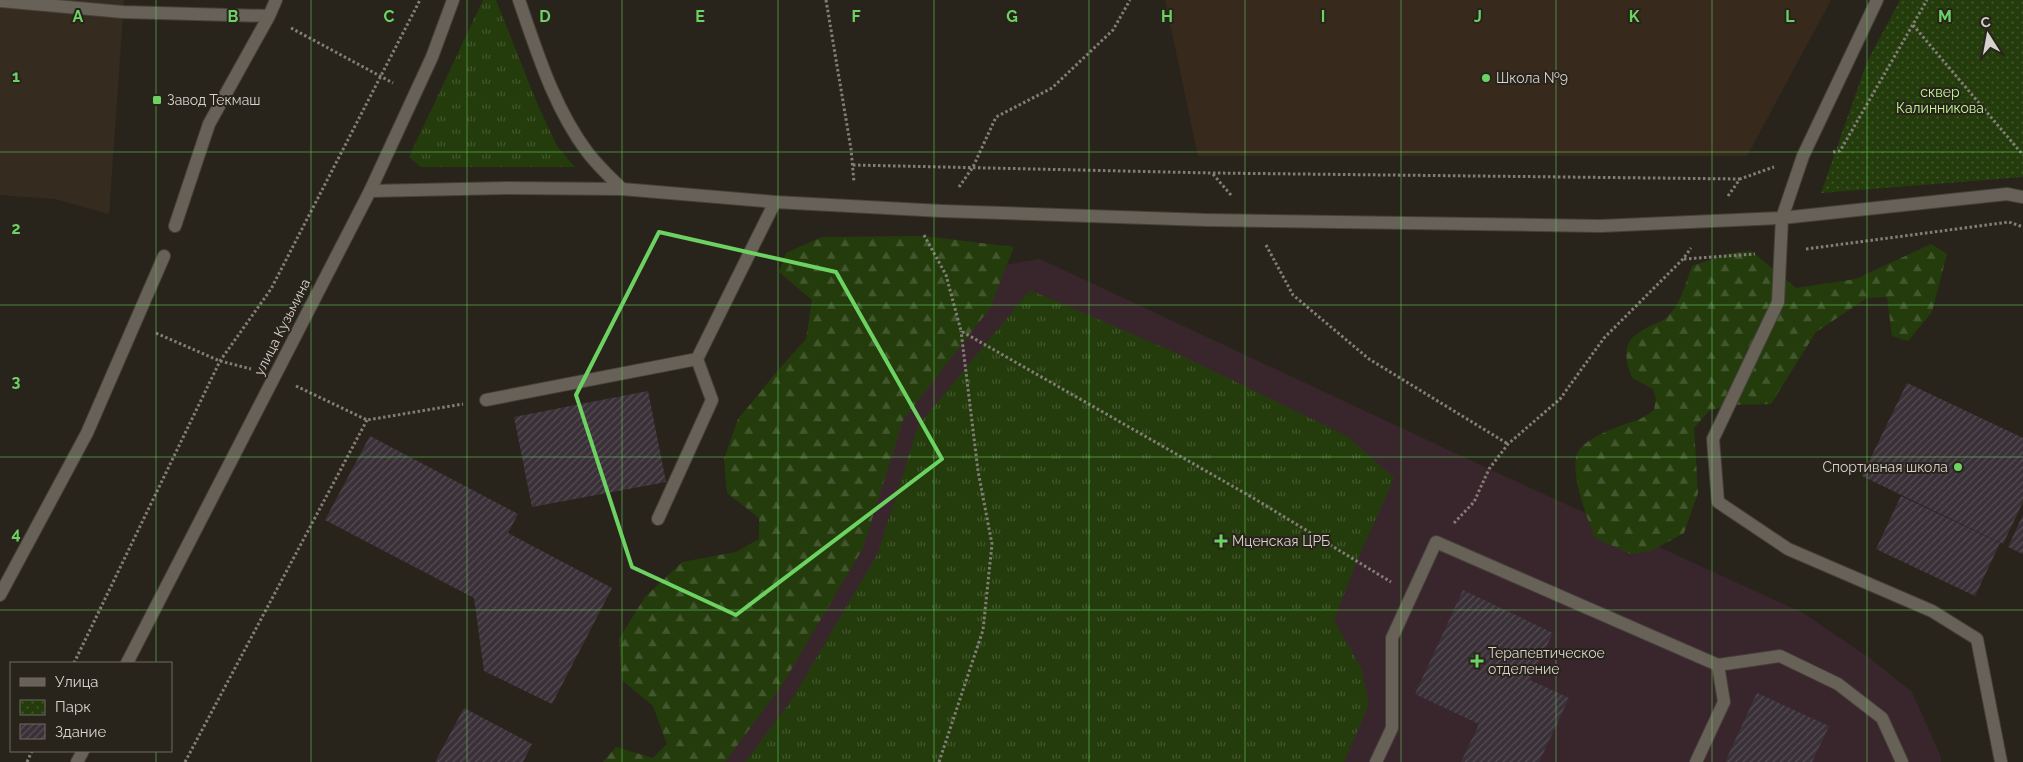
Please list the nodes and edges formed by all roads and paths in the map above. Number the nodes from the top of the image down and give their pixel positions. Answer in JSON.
{"nodes":[{"id":1,"x":276,"y":0,"type":"edge"},
{"id":2,"x":420,"y":0,"type":"edge"},
{"id":3,"x":453,"y":0,"type":"edge"},
{"id":4,"x":519,"y":0,"type":"edge"},
{"id":5,"x":826,"y":0,"type":"edge"},
{"id":6,"x":1130,"y":0,"type":"edge"},
{"id":7,"x":1876,"y":0,"type":"edge"},
{"id":8,"x":1927,"y":0,"type":"edge"},
{"id":9,"x":0,"y":1,"type":"edge"},
{"id":10,"x":269,"y":16,"type":"junction"},
{"id":11,"x":1912,"y":25,"type":"junction"},
{"id":12,"x":380,"y":77,"type":"junction"},
{"id":13,"x":414,"y":94,"type":"junction"},
{"id":14,"x":2023,"y":155,"type":"edge"},
{"id":15,"x":1804,"y":156,"type":"junction"},
{"id":16,"x":853,"y":165,"type":"junction"},
{"id":17,"x":973,"y":168,"type":"junction"},
{"id":18,"x":1212,"y":173,"type":"dead end"},
{"id":19,"x":370,"y":190,"type":"junction"},
{"id":20,"x":622,"y":190,"type":"junction"},
{"id":21,"x":2023,"y":197,"type":"edge"},
{"id":22,"x":775,"y":202,"type":"junction"},
{"id":23,"x":857,"y":208,"type":"junction"},
{"id":24,"x":942,"y":211,"type":"junction"},
{"id":25,"x":1782,"y":218,"type":"junction"},
{"id":26,"x":1709,"y":222,"type":"junction"},
{"id":27,"x":175,"y":226,"type":"dead end"},
{"id":28,"x":2023,"y":227,"type":"edge"},
{"id":29,"x":1780,"y":253,"type":"junction"},
{"id":30,"x":164,"y":256,"type":"dead end"},
{"id":31,"x":1683,"y":259,"type":"junction"},
{"id":32,"x":135,"y":324,"type":"junction"},
{"id":33,"x":961,"y":331,"type":"junction"},
{"id":34,"x":697,"y":359,"type":"junction"},
{"id":35,"x":220,"y":361,"type":"junction"},
{"id":36,"x":274,"y":376,"type":"junction"},
{"id":37,"x":486,"y":400,"type":"joint"},
{"id":38,"x":366,"y":420,"type":"junction"},
{"id":39,"x":658,"y":519,"type":"dead end"},
{"id":40,"x":1436,"y":542,"type":"junction"},
{"id":41,"x":0,"y":595,"type":"edge"},
{"id":42,"x":1412,"y":595,"type":"junction"},
{"id":43,"x":74,"y":662,"type":"edge"},
{"id":44,"x":128,"y":662,"type":"edge"},
{"id":45,"x":1718,"y":665,"type":"junction"},
{"id":46,"x":185,"y":762,"type":"edge"},
{"id":47,"x":938,"y":762,"type":"edge"},
{"id":48,"x":1376,"y":762,"type":"edge"},
{"id":49,"x":1696,"y":762,"type":"edge"},
{"id":50,"x":1902,"y":762,"type":"edge"},
{"id":51,"x":2001,"y":762,"type":"edge"}],
"edges":[{"from":1,"to":10,"type":"street"},
{"from":2,"to":12,"type":"path"},
{"from":3,"to":13,"type":"street","name":"улица Кузьмина"},
{"from":4,"to":20,"type":"street"},
{"from":5,"to":16,"type":"path"},
{"from":6,"to":17,"type":"path"},
{"from":7,"to":15,"type":"street"},
{"from":8,"to":11,"type":"path"},
{"from":9,"to":10,"type":"street"},
{"from":10,"to":12,"type":"path"},
{"from":10,"to":27,"type":"street"},
{"from":11,"to":14,"type":"path"},
{"from":11,"to":15,"type":"path"},
{"from":12,"to":13,"type":"path"},
{"from":12,"to":35,"type":"path"},
{"from":13,"to":19,"type":"street","name":"улица Кузьмина"},
{"from":15,"to":25,"type":"street"},
{"from":15,"to":26,"type":"path"},
{"from":16,"to":17,"type":"path"},
{"from":16,"to":23,"type":"path"},
{"from":17,"to":18,"type":"path"},
{"from":17,"to":24,"type":"path"},
{"from":19,"to":20,"type":"street"},
{"from":19,"to":36,"type":"street","name":"улица Кузьмина"},
{"from":20,"to":22,"type":"street"},
{"from":21,"to":25,"type":"street"},
{"from":22,"to":23,"type":"street"},
{"from":22,"to":34,"type":"street"},
{"from":23,"to":24,"type":"street"},
{"from":24,"to":26,"type":"street"},
{"from":24,"to":33,"type":"path"},
{"from":25,"to":26,"type":"street"},
{"from":25,"to":29,"type":"street"},
{"from":26,"to":31,"type":"path"},
{"from":28,"to":29,"type":"path"},
{"from":29,"to":31,"type":"path"},
{"from":29,"to":51,"type":"street"},
{"from":30,"to":32,"type":"street"},
{"from":31,"to":40,"type":"path"},
{"from":32,"to":35,"type":"path"},
{"from":32,"to":41,"type":"street"},
{"from":33,"to":42,"type":"path"},
{"from":33,"to":47,"type":"path"},
{"from":34,"to":37,"type":"street"},
{"from":34,"to":39,"type":"street"},
{"from":35,"to":36,"type":"path"},
{"from":35,"to":43,"type":"path"},
{"from":36,"to":38,"type":"path"},
{"from":36,"to":44,"type":"street","name":"улица Кузьмина"},
{"from":37,"to":38,"type":"path"},
{"from":38,"to":46,"type":"path"},
{"from":40,"to":42,"type":"street"},
{"from":40,"to":45,"type":"street"},
{"from":42,"to":48,"type":"street"},
{"from":45,"to":49,"type":"street"},
{"from":45,"to":50,"type":"street"}]}
